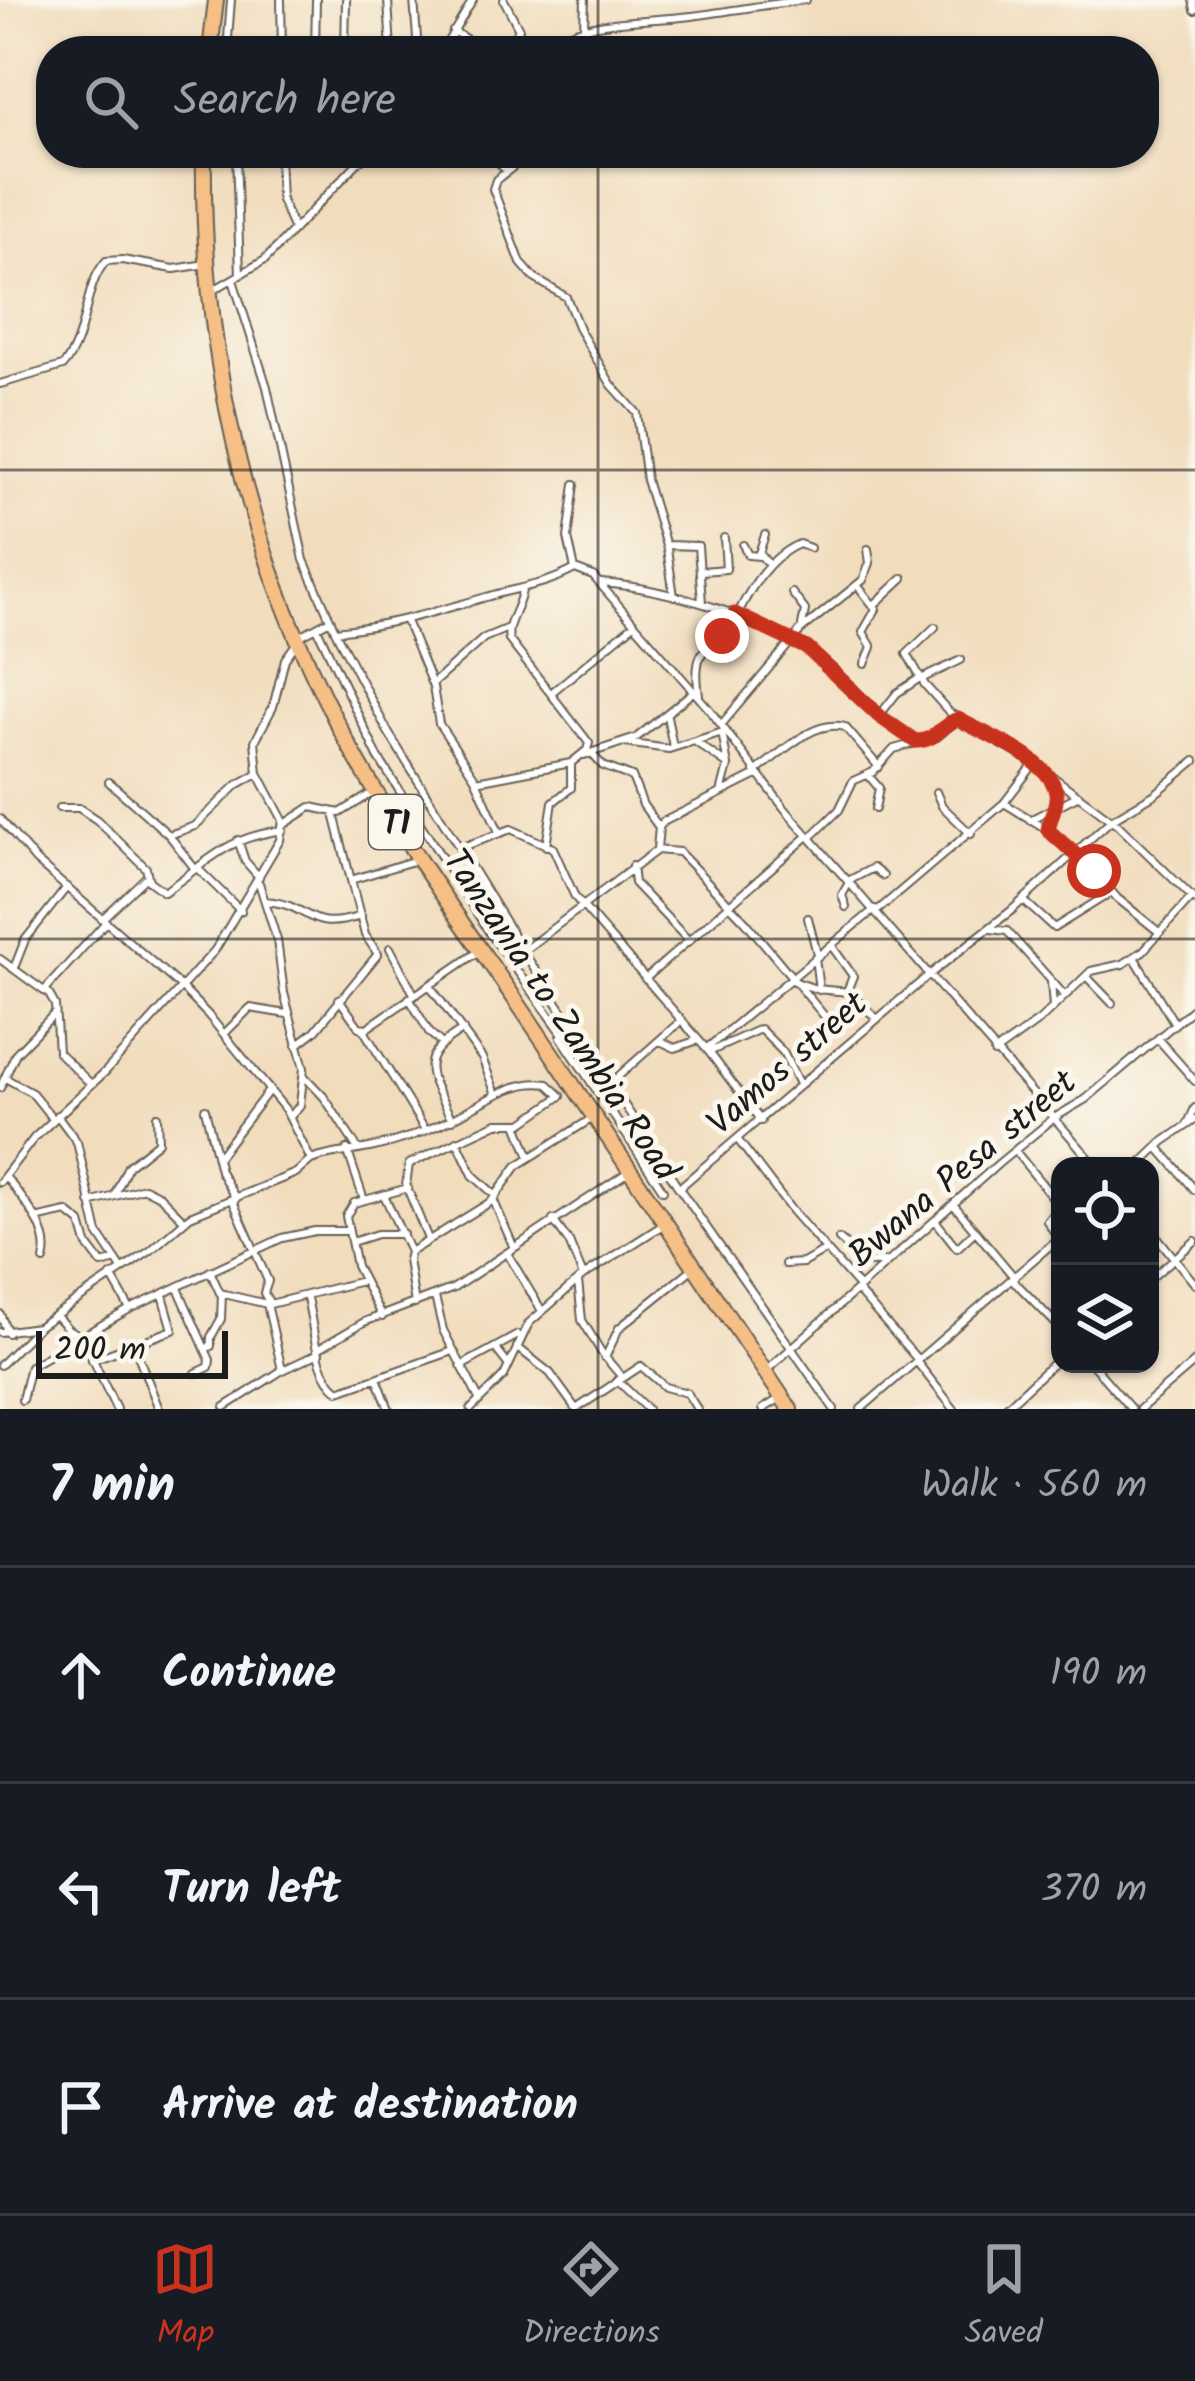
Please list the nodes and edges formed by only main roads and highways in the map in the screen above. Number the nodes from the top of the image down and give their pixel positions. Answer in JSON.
{"nodes":[{"id":1,"x":216,"y":0,"type":"edge"},
{"id":2,"x":212,"y":36,"type":"edge"},
{"id":3,"x":204,"y":168,"type":"edge"},
{"id":4,"x":786,"y":1403,"type":"edge"}],
"edges":[{"from":1,"to":2,"type":"highway"},
{"from":3,"to":4,"type":"highway","name":"Tanzania to Zambia Road","number":"T1"}]}
